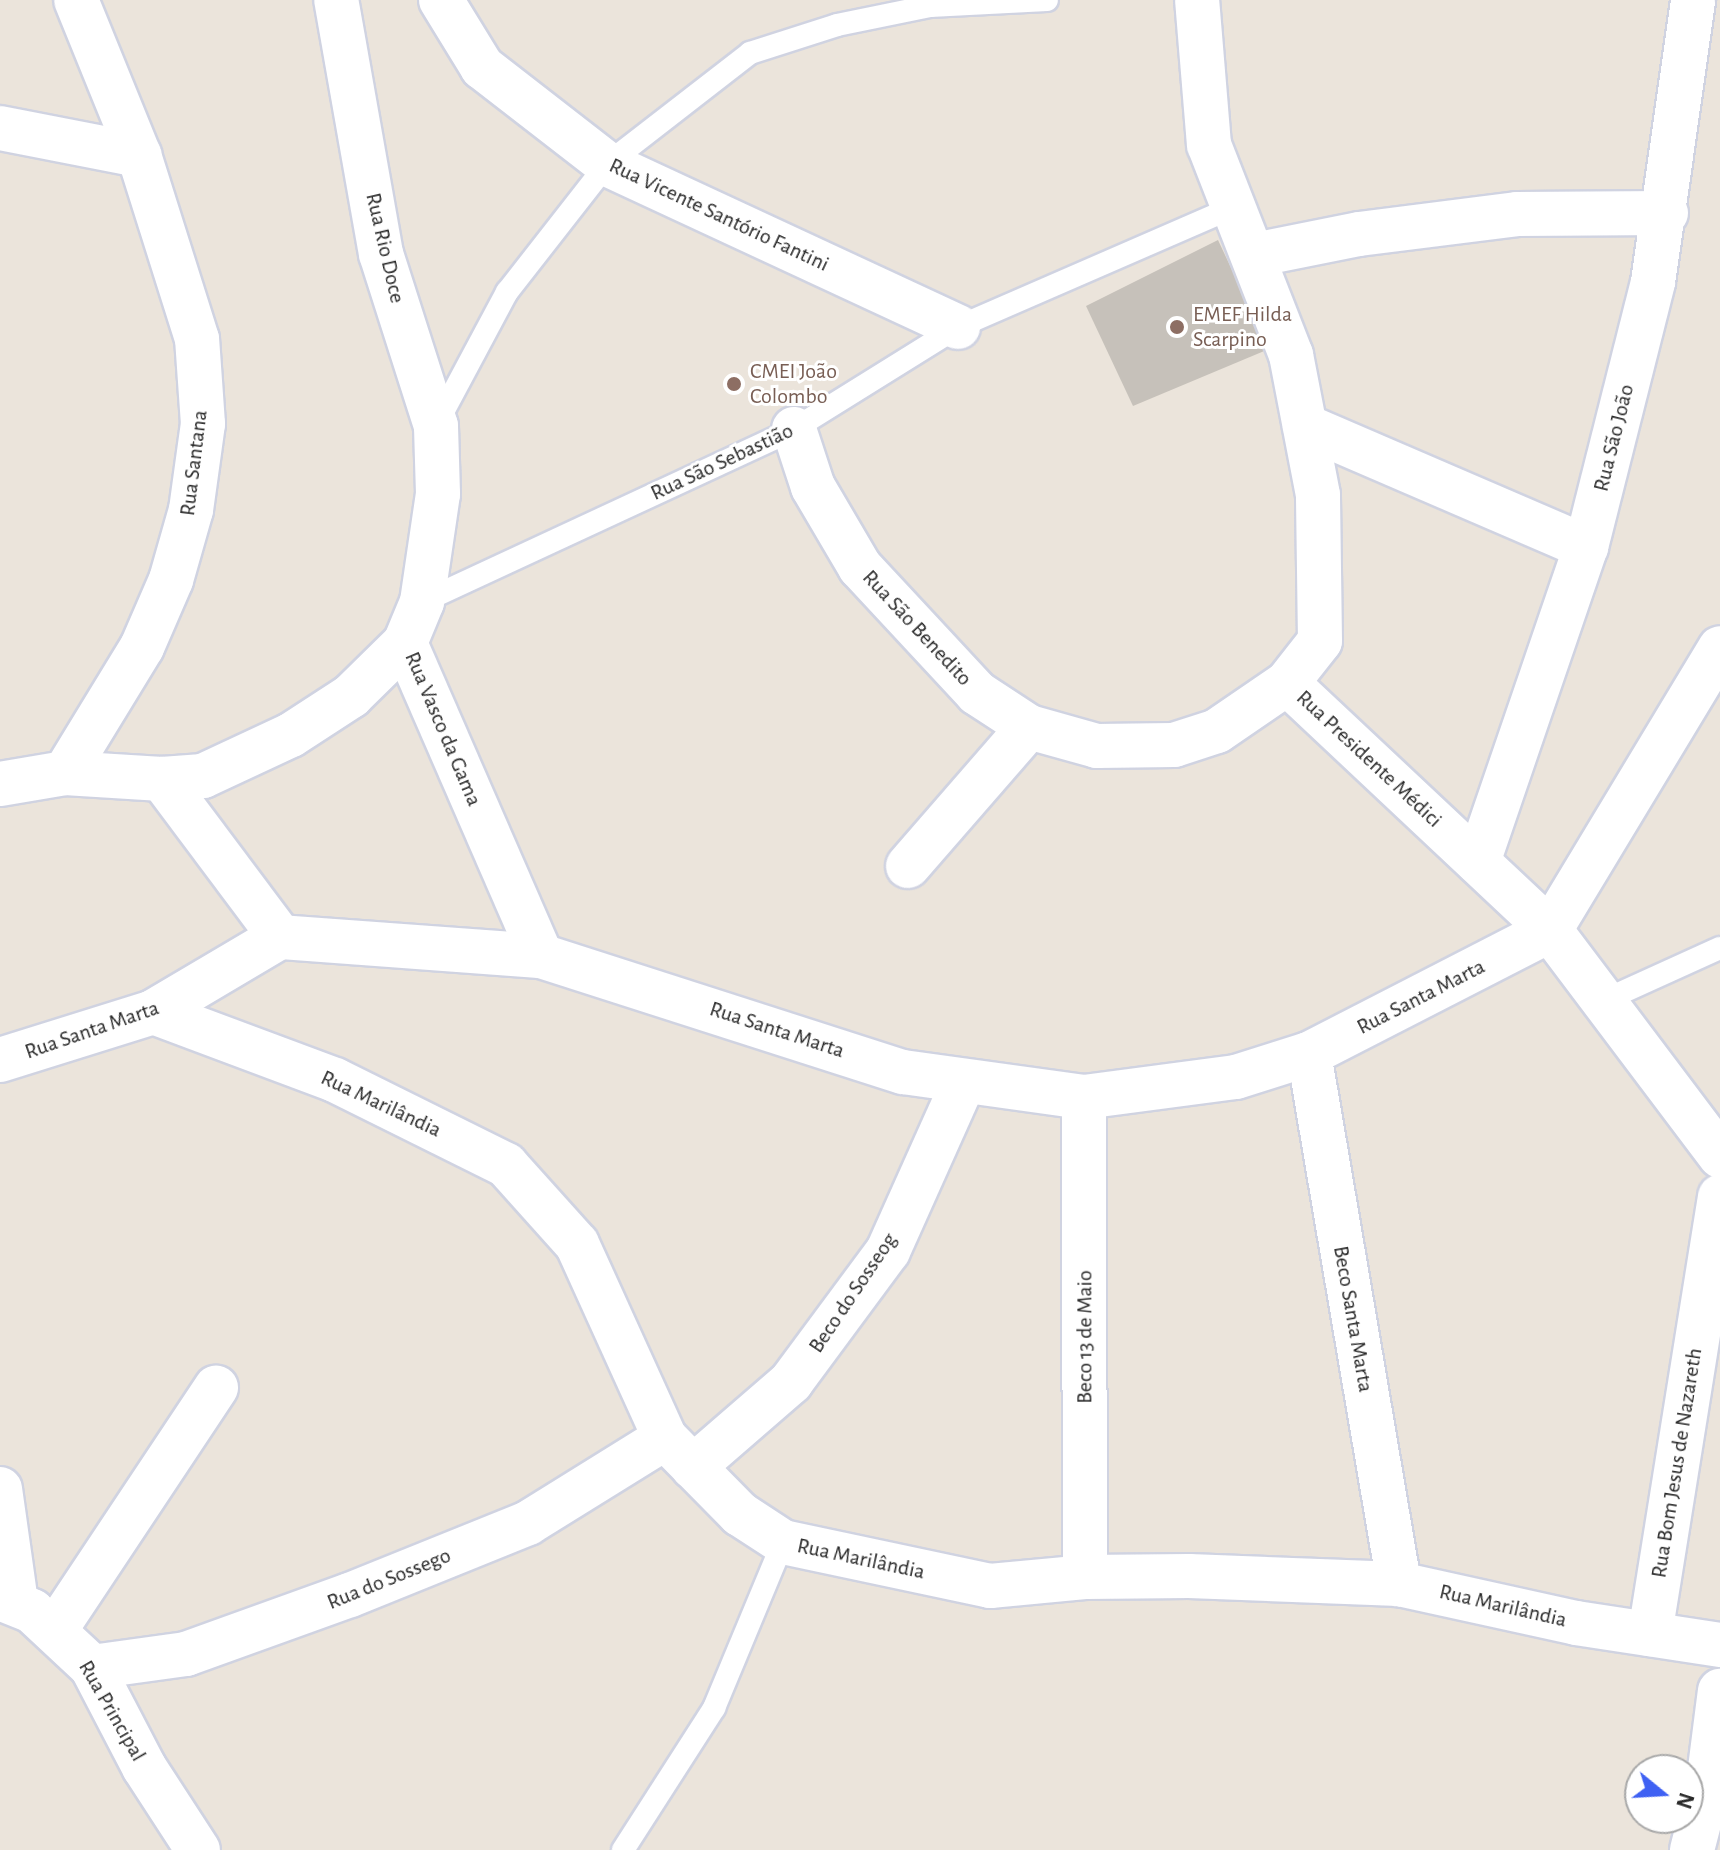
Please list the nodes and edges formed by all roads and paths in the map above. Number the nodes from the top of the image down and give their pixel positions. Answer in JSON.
{"nodes":[{"id":1,"x":76,"y":0,"type":"edge"},
{"id":2,"x":336,"y":0,"type":"edge"},
{"id":3,"x":441,"y":0,"type":"edge"},
{"id":4,"x":1047,"y":0,"type":"edge"},
{"id":5,"x":1197,"y":0,"type":"edge"},
{"id":6,"x":1693,"y":0,"type":"edge"},
{"id":7,"x":930,"y":3,"type":"edge"},
{"id":8,"x":0,"y":128,"type":"edge"},
{"id":9,"x":139,"y":155,"type":"junction"},
{"id":10,"x":607,"y":164,"type":"junction"},
{"id":11,"x":1232,"y":208,"type":"junction"},
{"id":12,"x":1666,"y":213,"type":"junction"},
{"id":13,"x":1254,"y":255,"type":"junction"},
{"id":14,"x":958,"y":327,"type":"junction"},
{"id":15,"x":436,"y":426,"type":"junction"},
{"id":16,"x":1305,"y":426,"type":"junction"},
{"id":17,"x":794,"y":429,"type":"junction"},
{"id":18,"x":438,"y":494,"type":"joint"},
{"id":19,"x":1586,"y":547,"type":"junction"},
{"id":20,"x":422,"y":602,"type":"junction"},
{"id":21,"x":405,"y":643,"type":"junction"},
{"id":22,"x":1720,"y":648,"type":"edge"},
{"id":23,"x":1287,"y":683,"type":"junction"},
{"id":24,"x":1029,"y":727,"type":"junction"},
{"id":25,"x":65,"y":773,"type":"junction"},
{"id":26,"x":162,"y":779,"type":"junction"},
{"id":27,"x":0,"y":784,"type":"edge"},
{"id":28,"x":1478,"y":862,"type":"junction"},
{"id":29,"x":908,"y":866,"type":"dead end"},
{"id":30,"x":1550,"y":930,"type":"junction"},
{"id":31,"x":280,"y":937,"type":"junction"},
{"id":32,"x":1720,"y":948,"type":"edge"},
{"id":33,"x":541,"y":956,"type":"junction"},
{"id":34,"x":1603,"y":1001,"type":"junction"},
{"id":35,"x":153,"y":1012,"type":"junction"},
{"id":36,"x":1309,"y":1054,"type":"junction"},
{"id":37,"x":0,"y":1060,"type":"edge"},
{"id":38,"x":963,"y":1083,"type":"junction"},
{"id":39,"x":1084,"y":1097,"type":"junction"},
{"id":40,"x":1720,"y":1156,"type":"edge"},
{"id":41,"x":1720,"y":1197,"type":"edge"},
{"id":42,"x":216,"y":1388,"type":"dead end"},
{"id":43,"x":679,"y":1452,"type":"junction"},
{"id":44,"x":0,"y":1489,"type":"edge"},
{"id":45,"x":783,"y":1542,"type":"junction"},
{"id":46,"x":1085,"y":1577,"type":"junction"},
{"id":47,"x":1399,"y":1584,"type":"junction"},
{"id":48,"x":8,"y":1601,"type":"edge"},
{"id":49,"x":55,"y":1630,"type":"junction"},
{"id":50,"x":1650,"y":1634,"type":"junction"},
{"id":51,"x":1720,"y":1645,"type":"edge"},
{"id":52,"x":92,"y":1667,"type":"junction"},
{"id":53,"x":1720,"y":1691,"type":"edge"},
{"id":54,"x":198,"y":1850,"type":"edge"},
{"id":55,"x":623,"y":1850,"type":"edge"},
{"id":56,"x":1692,"y":1850,"type":"edge"}],
"edges":[{"from":1,"to":9,"type":"street","name":"Rua Santana"},
{"from":2,"to":15,"type":"street","name":"Rua Rio Doce"},
{"from":3,"to":10,"type":"street","name":"Rua Vicente Santório Fantini"},
{"from":4,"to":7,"type":"lane"},
{"from":5,"to":11,"type":"street","name":"Rua Presidente Médici"},
{"from":6,"to":12,"type":"street","name":"Rua São João"},
{"from":7,"to":10,"type":"lane"},
{"from":8,"to":9,"type":"street"},
{"from":9,"to":25,"type":"street","name":"Rua Santana"},
{"from":10,"to":14,"type":"street","name":"Rua Vicente Santório Fantini"},
{"from":10,"to":15,"type":"lane"},
{"from":11,"to":13,"type":"street","name":"Rua Presidente Médici"},
{"from":11,"to":14,"type":"lane","name":"Rua São Sebastião"},
{"from":12,"to":13,"type":"street"},
{"from":12,"to":19,"type":"street","name":"Rua São João"},
{"from":13,"to":16,"type":"street","name":"Rua Presidente Médici"},
{"from":14,"to":17,"type":"lane","name":"Rua São Sebastião"},
{"from":15,"to":18,"type":"street","name":"Rua Rio Doce"},
{"from":16,"to":19,"type":"street"},
{"from":16,"to":23,"type":"street","name":"Rua Presidente Médici"},
{"from":17,"to":20,"type":"lane","name":"Rua São Sebastião"},
{"from":17,"to":24,"type":"street","name":"Rua São Benedito"},
{"from":18,"to":20,"type":"street","name":"Rua Vasco da Gama"},
{"from":19,"to":28,"type":"street","name":"Rua São João"},
{"from":20,"to":21,"type":"street","name":"Rua Vasco da Gama"},
{"from":21,"to":26,"type":"street"},
{"from":21,"to":33,"type":"street","name":"Rua Vasco da Gama"},
{"from":22,"to":30,"type":"street"},
{"from":23,"to":24,"type":"street","name":"Rua São Benedito"},
{"from":23,"to":28,"type":"street","name":"Rua Presidente Médici"},
{"from":24,"to":29,"type":"street"},
{"from":25,"to":26,"type":"street"},
{"from":25,"to":27,"type":"street"},
{"from":26,"to":31,"type":"street"},
{"from":28,"to":30,"type":"street","name":"Rua Presidente Médici"},
{"from":30,"to":34,"type":"street","name":"Rua Presidente Médici"},
{"from":30,"to":36,"type":"street","name":"Rua Santa Marta"},
{"from":31,"to":33,"type":"street","name":"Rua Santa Marta"},
{"from":31,"to":35,"type":"street","name":"Rua Santa Marta"},
{"from":32,"to":34,"type":"lane"},
{"from":33,"to":38,"type":"street","name":"Rua Santa Marta"},
{"from":34,"to":40,"type":"street","name":"Rua Presidente Médici"},
{"from":35,"to":37,"type":"street","name":"Rua Santa Marta"},
{"from":35,"to":43,"type":"street","name":"Rua Marilândia"},
{"from":36,"to":39,"type":"street","name":"Rua Santa Marta"},
{"from":36,"to":47,"type":"street","name":"Beco Santa Marta"},
{"from":38,"to":39,"type":"street","name":"Rua Santa Marta"},
{"from":38,"to":43,"type":"street","name":"Beco do Sosseog"},
{"from":39,"to":46,"type":"street","name":"Beco 13 de Maio"},
{"from":41,"to":50,"type":"street","name":"Rua Bom Jesus de Nazareth"},
{"from":42,"to":49,"type":"street"},
{"from":43,"to":45,"type":"street","name":"Rua Marilândia"},
{"from":43,"to":52,"type":"street","name":"Rua do Sossego"},
{"from":44,"to":48,"type":"street"},
{"from":45,"to":46,"type":"street","name":"Rua Marilândia"},
{"from":45,"to":55,"type":"lane"},
{"from":46,"to":47,"type":"street","name":"Rua Marilândia"},
{"from":47,"to":50,"type":"street","name":"Rua Marilândia"},
{"from":48,"to":49,"type":"street","name":"Rua Principal"},
{"from":49,"to":52,"type":"street","name":"Rua Principal"},
{"from":50,"to":51,"type":"street","name":"Rua Marilândia"},
{"from":52,"to":54,"type":"street","name":"Rua Principal"},
{"from":53,"to":56,"type":"street"}]}
